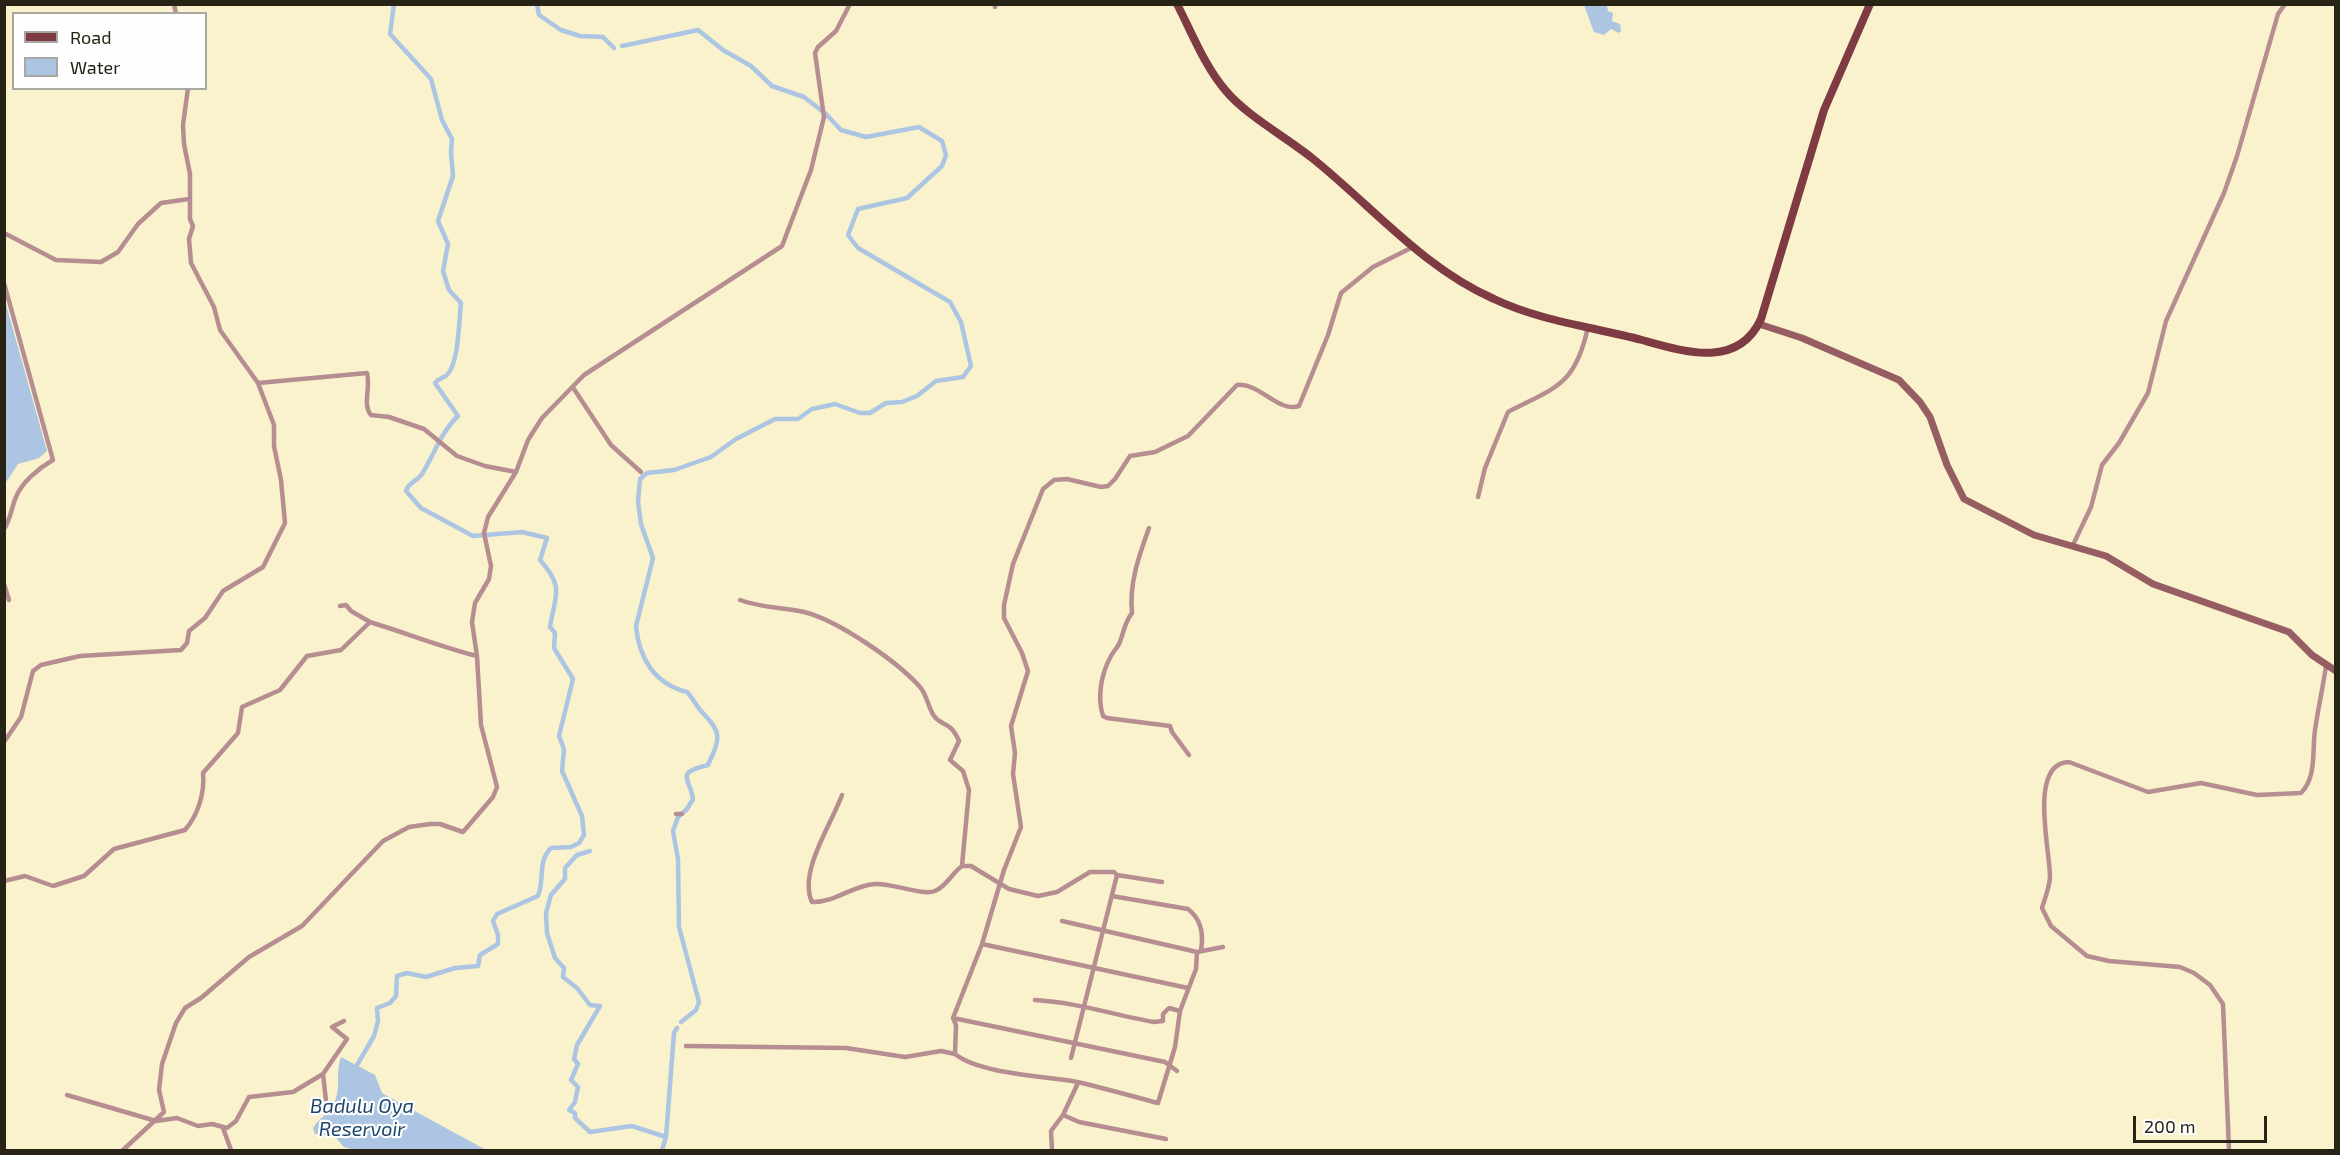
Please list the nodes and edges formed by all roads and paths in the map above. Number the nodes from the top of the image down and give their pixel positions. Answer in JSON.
{"nodes":[{"id":1,"x":850,"y":4,"type":"edge"},
{"id":2,"x":1178,"y":4,"type":"edge"},
{"id":3,"x":1870,"y":4,"type":"edge"},
{"id":4,"x":2285,"y":4,"type":"edge"},
{"id":5,"x":188,"y":90,"type":"edge"},
{"id":6,"x":189,"y":199,"type":"junction"},
{"id":7,"x":4,"y":232,"type":"edge"},
{"id":8,"x":1413,"y":247,"type":"junction"},
{"id":9,"x":4,"y":282,"type":"edge"},
{"id":10,"x":1759,"y":324,"type":"junction"},
{"id":11,"x":1588,"y":327,"type":"junction"},
{"id":12,"x":258,"y":383,"type":"junction"},
{"id":13,"x":574,"y":388,"type":"junction"},
{"id":14,"x":516,"y":472,"type":"junction"},
{"id":15,"x":642,"y":472,"type":"dead end"},
{"id":16,"x":1478,"y":497,"type":"dead end"},
{"id":17,"x":4,"y":512,"type":"edge"},
{"id":18,"x":11,"y":518,"type":"junction"},
{"id":19,"x":1149,"y":528,"type":"dead end"},
{"id":20,"x":4,"y":529,"type":"edge"},
{"id":21,"x":2073,"y":545,"type":"junction"},
{"id":22,"x":4,"y":584,"type":"edge"},
{"id":23,"x":9,"y":600,"type":"dead end"},
{"id":24,"x":740,"y":600,"type":"dead end"},
{"id":25,"x":340,"y":606,"type":"dead end"},
{"id":26,"x":370,"y":622,"type":"junction"},
{"id":27,"x":477,"y":656,"type":"junction"},
{"id":28,"x":2326,"y":666,"type":"junction"},
{"id":29,"x":2336,"y":671,"type":"edge"},
{"id":30,"x":4,"y":742,"type":"edge"},
{"id":31,"x":1189,"y":755,"type":"dead end"},
{"id":32,"x":842,"y":795,"type":"dead end"},
{"id":33,"x":962,"y":866,"type":"junction"},
{"id":34,"x":1118,"y":875,"type":"junction"},
{"id":35,"x":4,"y":881,"type":"edge"},
{"id":36,"x":1001,"y":882,"type":"junction"},
{"id":37,"x":1162,"y":882,"type":"dead end"},
{"id":38,"x":1112,"y":896,"type":"junction"},
{"id":39,"x":1062,"y":921,"type":"dead end"},
{"id":40,"x":1103,"y":931,"type":"junction"},
{"id":41,"x":982,"y":944,"type":"junction"},
{"id":42,"x":1223,"y":947,"type":"dead end"},
{"id":43,"x":1199,"y":951,"type":"junction"},
{"id":44,"x":1093,"y":968,"type":"junction"},
{"id":45,"x":1188,"y":988,"type":"junction"},
{"id":46,"x":1035,"y":1000,"type":"dead end"},
{"id":47,"x":1084,"y":1009,"type":"junction"},
{"id":48,"x":1180,"y":1011,"type":"junction"},
{"id":49,"x":953,"y":1018,"type":"junction"},
{"id":50,"x":344,"y":1021,"type":"dead end"},
{"id":51,"x":1074,"y":1044,"type":"junction"},
{"id":52,"x":686,"y":1046,"type":"dead end"},
{"id":53,"x":955,"y":1054,"type":"junction"},
{"id":54,"x":1071,"y":1058,"type":"dead end"},
{"id":55,"x":1170,"y":1064,"type":"junction"},
{"id":56,"x":1177,"y":1071,"type":"dead end"},
{"id":57,"x":323,"y":1074,"type":"junction"},
{"id":58,"x":1078,"y":1083,"type":"junction"},
{"id":59,"x":67,"y":1095,"type":"dead end"},
{"id":60,"x":326,"y":1101,"type":"dead end"},
{"id":61,"x":1063,"y":1115,"type":"junction"},
{"id":62,"x":156,"y":1121,"type":"junction"},
{"id":63,"x":223,"y":1128,"type":"junction"},
{"id":64,"x":1166,"y":1139,"type":"dead end"},
{"id":65,"x":123,"y":1150,"type":"edge"},
{"id":66,"x":231,"y":1150,"type":"edge"},
{"id":67,"x":1052,"y":1150,"type":"edge"},
{"id":68,"x":2229,"y":1150,"type":"edge"}],
"edges":[{"from":1,"to":13,"type":"street"},
{"from":2,"to":8,"type":"main road"},
{"from":3,"to":10,"type":"main road"},
{"from":4,"to":21,"type":"street"},
{"from":5,"to":6,"type":"street"},
{"from":6,"to":7,"type":"street"},
{"from":6,"to":12,"type":"street"},
{"from":8,"to":11,"type":"main road"},
{"from":8,"to":36,"type":"street"},
{"from":9,"to":18,"type":"street"},
{"from":10,"to":11,"type":"main road"},
{"from":10,"to":21,"type":"street"},
{"from":11,"to":16,"type":"street"},
{"from":12,"to":14,"type":"street"},
{"from":12,"to":30,"type":"street"},
{"from":13,"to":14,"type":"street"},
{"from":13,"to":15,"type":"street"},
{"from":14,"to":27,"type":"street"},
{"from":17,"to":18,"type":"street"},
{"from":18,"to":20,"type":"street"},
{"from":19,"to":31,"type":"street"},
{"from":21,"to":28,"type":"street"},
{"from":22,"to":23,"type":"street"},
{"from":24,"to":33,"type":"street"},
{"from":25,"to":26,"type":"street"},
{"from":26,"to":27,"type":"street"},
{"from":26,"to":35,"type":"street"},
{"from":27,"to":62,"type":"street"},
{"from":28,"to":29,"type":"street"},
{"from":28,"to":68,"type":"street"},
{"from":32,"to":33,"type":"street"},
{"from":33,"to":36,"type":"street"},
{"from":34,"to":36,"type":"street"},
{"from":34,"to":37,"type":"street"},
{"from":34,"to":38,"type":"street"},
{"from":36,"to":41,"type":"street"},
{"from":38,"to":40,"type":"street"},
{"from":38,"to":43,"type":"street"},
{"from":39,"to":40,"type":"street"},
{"from":40,"to":43,"type":"street"},
{"from":40,"to":44,"type":"street"},
{"from":41,"to":44,"type":"street"},
{"from":41,"to":49,"type":"street"},
{"from":42,"to":43,"type":"street"},
{"from":43,"to":45,"type":"street"},
{"from":44,"to":45,"type":"street"},
{"from":44,"to":47,"type":"street"},
{"from":45,"to":48,"type":"street"},
{"from":46,"to":47,"type":"street"},
{"from":47,"to":48,"type":"street"},
{"from":47,"to":51,"type":"street"},
{"from":48,"to":55,"type":"street"},
{"from":49,"to":51,"type":"street"},
{"from":49,"to":53,"type":"street"},
{"from":50,"to":57,"type":"street"},
{"from":51,"to":54,"type":"street"},
{"from":51,"to":55,"type":"street"},
{"from":52,"to":53,"type":"street"},
{"from":53,"to":58,"type":"street"},
{"from":55,"to":56,"type":"street"},
{"from":55,"to":58,"type":"street"},
{"from":57,"to":60,"type":"street"},
{"from":57,"to":63,"type":"street"},
{"from":58,"to":61,"type":"street"},
{"from":59,"to":62,"type":"street"},
{"from":61,"to":64,"type":"street"},
{"from":61,"to":67,"type":"street"},
{"from":62,"to":63,"type":"street"},
{"from":62,"to":65,"type":"street"},
{"from":63,"to":66,"type":"street"}]}
